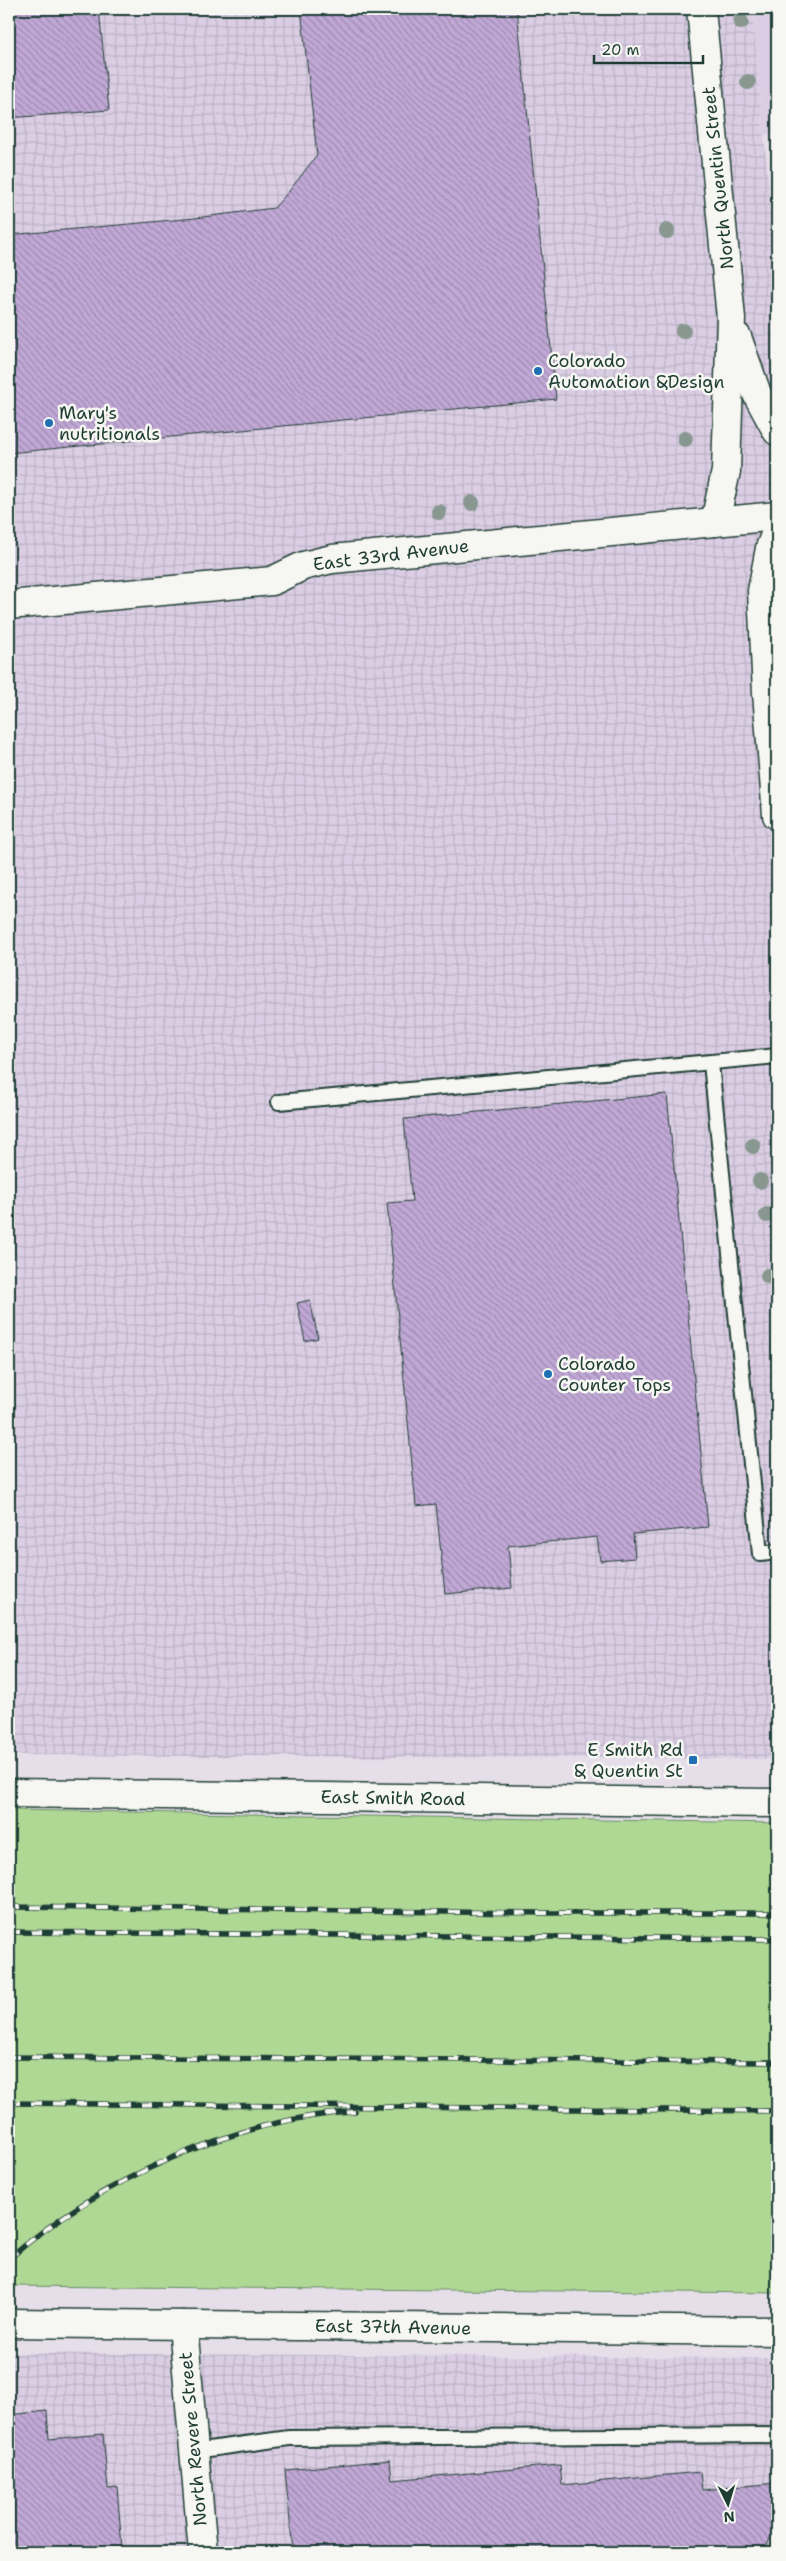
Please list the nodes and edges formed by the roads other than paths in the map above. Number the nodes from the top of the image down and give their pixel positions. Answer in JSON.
{"nodes":[{"id":1,"x":701,"y":9,"type":"edge"},
{"id":2,"x":732,"y":318,"type":"junction"},
{"id":3,"x":777,"y":431,"type":"edge"},
{"id":4,"x":777,"y":516,"type":"edge"},
{"id":5,"x":714,"y":522,"type":"junction"},
{"id":6,"x":777,"y":529,"type":"edge"},
{"id":7,"x":9,"y":605,"type":"edge"},
{"id":8,"x":777,"y":815,"type":"edge"},
{"id":9,"x":777,"y":1056,"type":"edge"},
{"id":10,"x":711,"y":1063,"type":"junction"},
{"id":11,"x":280,"y":1102,"type":"dead end"},
{"id":12,"x":777,"y":1552,"type":"edge"},
{"id":13,"x":9,"y":1793,"type":"edge"},
{"id":14,"x":777,"y":1803,"type":"edge"},
{"id":15,"x":9,"y":2323,"type":"edge"},
{"id":16,"x":183,"y":2325,"type":"junction"},
{"id":17,"x":777,"y":2331,"type":"edge"},
{"id":18,"x":777,"y":2435,"type":"edge"},
{"id":19,"x":194,"y":2451,"type":"junction"},
{"id":20,"x":203,"y":2552,"type":"edge"}],
"edges":[{"from":1,"to":2,"type":"street","name":"North Quentin Street"},
{"from":2,"to":3,"type":"street","name":"North Quentin Street"},
{"from":2,"to":5,"type":"street","name":"North Quentin Street"},
{"from":4,"to":5,"type":"street","name":"East 33rd Avenue"},
{"from":5,"to":7,"type":"street","name":"East 33rd Avenue"},
{"from":6,"to":8,"type":"street"},
{"from":9,"to":10,"type":"lane"},
{"from":10,"to":11,"type":"lane"},
{"from":10,"to":12,"type":"lane"},
{"from":13,"to":14,"type":"street","name":"East Smith Road"},
{"from":15,"to":16,"type":"street","name":"East 37th Avenue"},
{"from":16,"to":17,"type":"street","name":"East 37th Avenue"},
{"from":16,"to":19,"type":"street","name":"North Revere Street"},
{"from":18,"to":19,"type":"lane"},
{"from":19,"to":20,"type":"street","name":"North Revere Street"}]}
